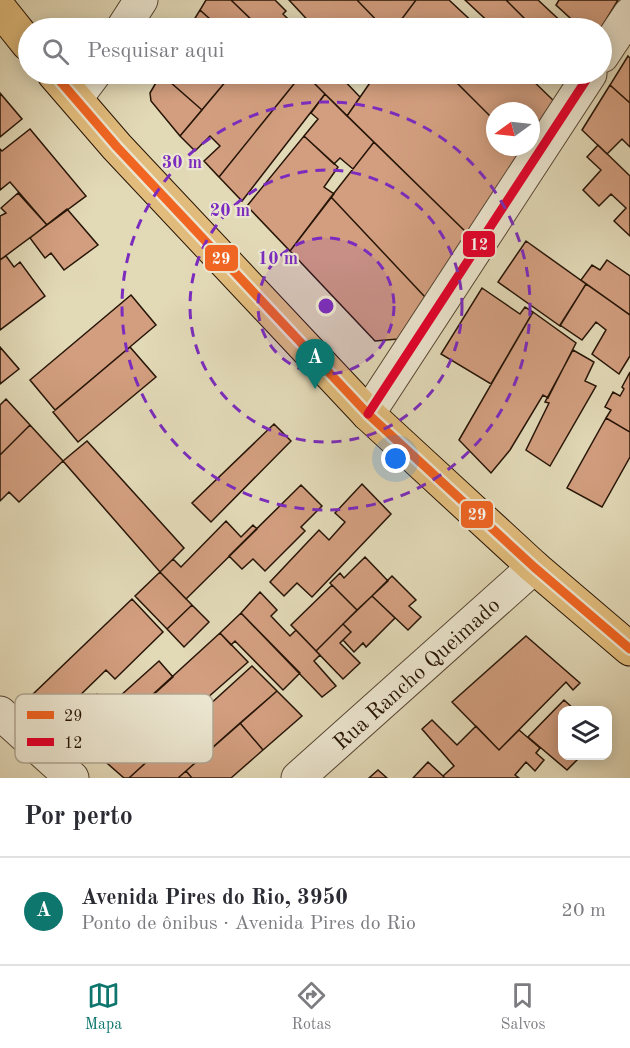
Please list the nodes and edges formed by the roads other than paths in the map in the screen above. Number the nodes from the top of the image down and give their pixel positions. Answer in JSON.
{"nodes":[{"id":1,"x":141,"y":0,"type":"edge"},
{"id":2,"x":0,"y":9,"type":"edge"},
{"id":3,"x":630,"y":14,"type":"edge"},
{"id":4,"x":129,"y":18,"type":"edge"},
{"id":5,"x":18,"y":32,"type":"edge"},
{"id":6,"x":612,"y":41,"type":"edge"},
{"id":7,"x":583,"y":84,"type":"edge"},
{"id":8,"x":85,"y":86,"type":"edge"},
{"id":9,"x":368,"y":414,"type":"junction"},
{"id":10,"x":534,"y":567,"type":"junction"},
{"id":11,"x":630,"y":649,"type":"edge"},
{"id":12,"x":0,"y":712,"type":"edge"},
{"id":13,"x":15,"y":726,"type":"edge"},
{"id":14,"x":56,"y":763,"type":"edge"},
{"id":15,"x":72,"y":778,"type":"edge"},
{"id":16,"x":298,"y":778,"type":"edge"}],
"edges":[{"from":1,"to":4,"type":"street"},
{"from":2,"to":5,"type":"main road"},
{"from":3,"to":6,"type":"street"},
{"from":7,"to":9,"type":"street"},
{"from":8,"to":9,"type":"main road"},
{"from":9,"to":10,"type":"main road"},
{"from":10,"to":11,"type":"main road"},
{"from":10,"to":16,"type":"street","name":"Rua Rancho Queimado"},
{"from":12,"to":13,"type":"street"},
{"from":14,"to":15,"type":"street"}]}
